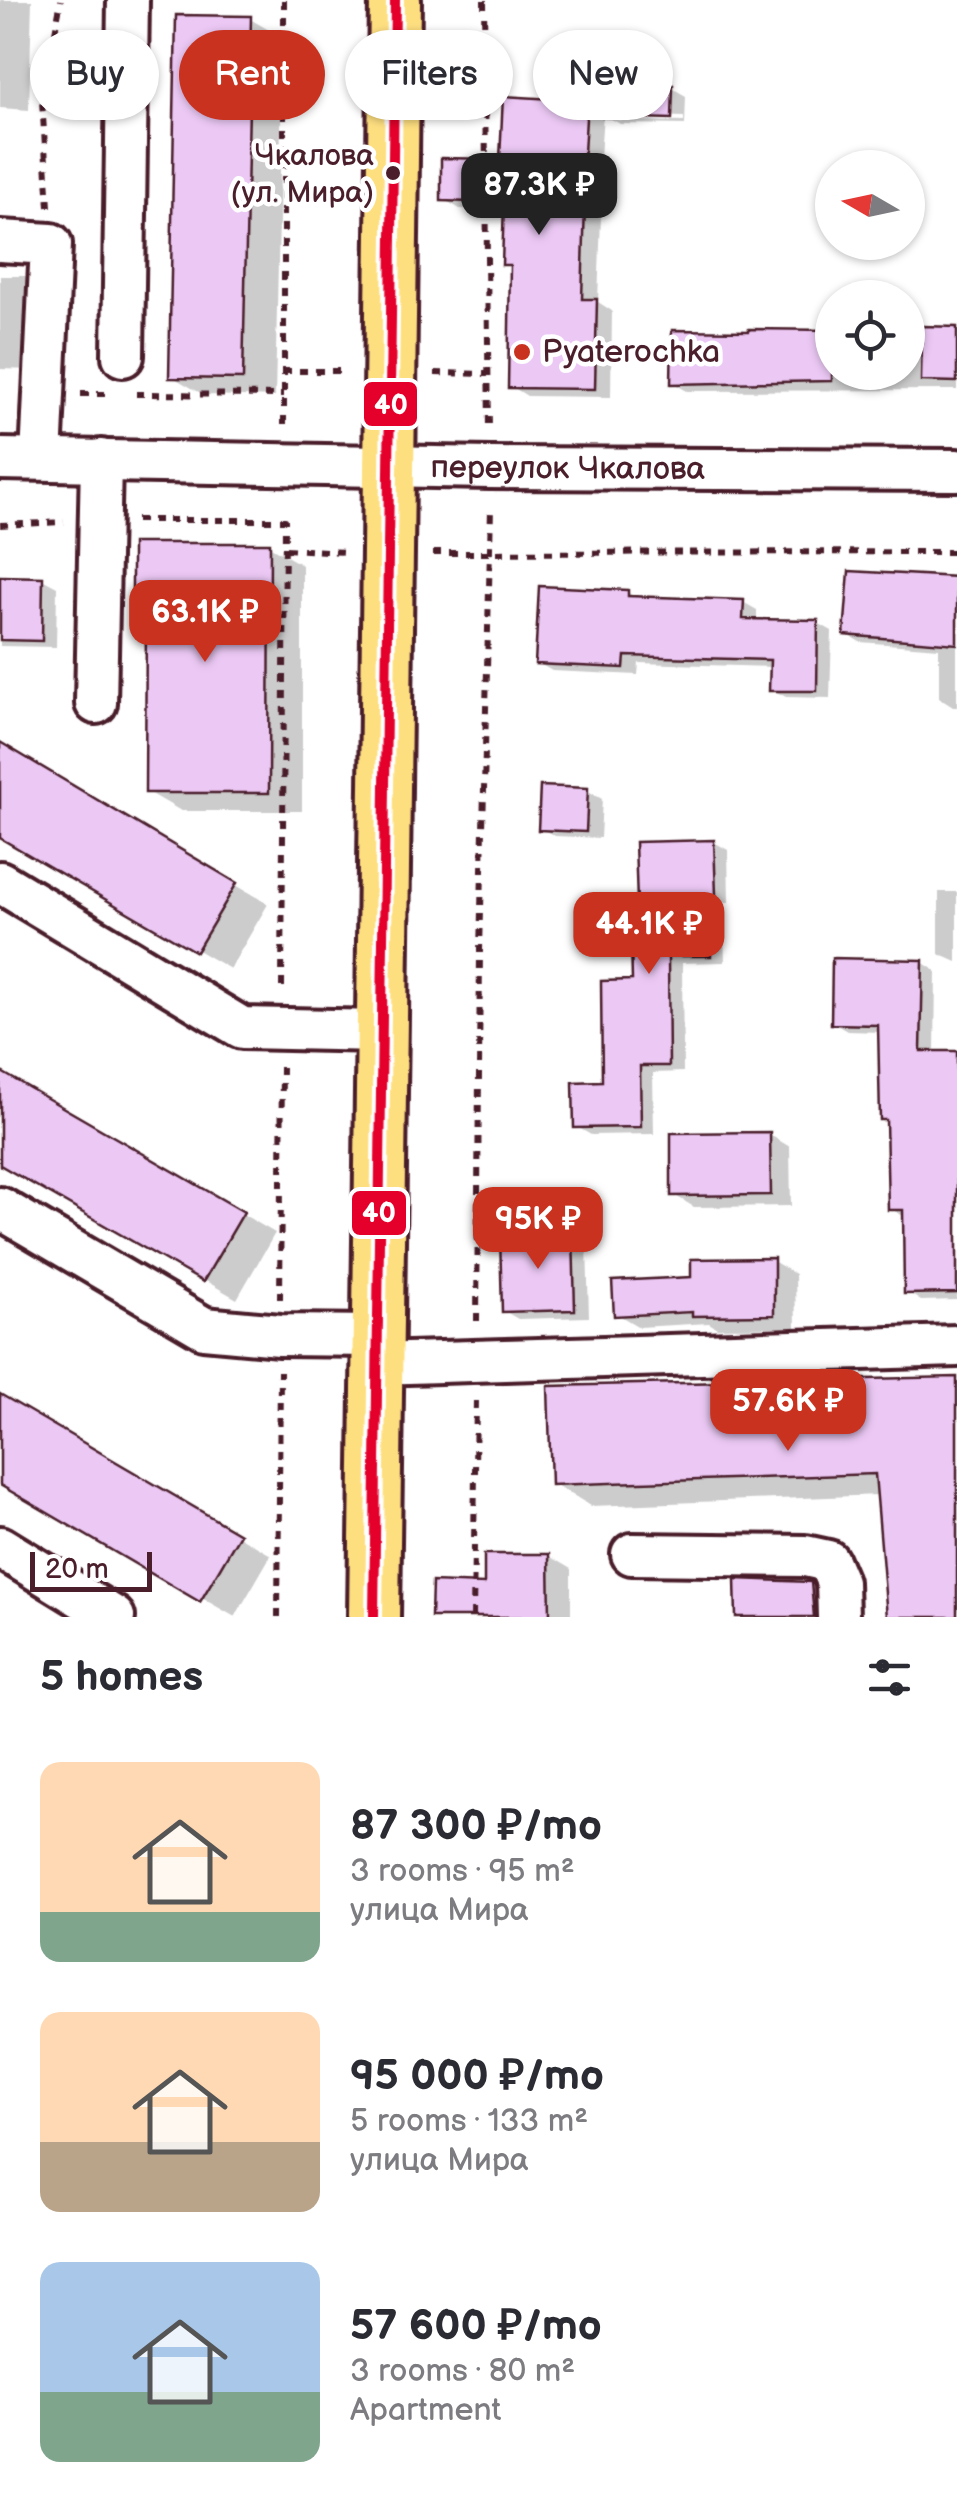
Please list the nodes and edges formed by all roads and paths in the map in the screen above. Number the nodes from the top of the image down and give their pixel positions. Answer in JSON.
{"nodes":[{"id":1,"x":61,"y":0,"type":"edge"},
{"id":2,"x":128,"y":0,"type":"edge"},
{"id":3,"x":284,"y":0,"type":"edge"},
{"id":4,"x":396,"y":0,"type":"edge"},
{"id":5,"x":484,"y":0,"type":"edge"},
{"id":6,"x":0,"y":241,"type":"edge"},
{"id":7,"x":51,"y":244,"type":"junction"},
{"id":8,"x":123,"y":356,"type":"dead end"},
{"id":9,"x":0,"y":458,"type":"edge"},
{"id":10,"x":41,"y":459,"type":"junction"},
{"id":11,"x":101,"y":460,"type":"junction"},
{"id":12,"x":284,"y":463,"type":"junction"},
{"id":13,"x":390,"y":465,"type":"junction"},
{"id":14,"x":490,"y":468,"type":"junction"},
{"id":15,"x":957,"y":470,"type":"edge"},
{"id":16,"x":99,"y":520,"type":"junction"},
{"id":17,"x":285,"y":520,"type":"junction"},
{"id":18,"x":0,"y":526,"type":"edge"},
{"id":19,"x":286,"y":549,"type":"junction"},
{"id":20,"x":388,"y":552,"type":"junction"},
{"id":21,"x":957,"y":552,"type":"edge"},
{"id":22,"x":491,"y":554,"type":"junction"},
{"id":23,"x":96,"y":703,"type":"dead end"},
{"id":24,"x":0,"y":882,"type":"edge"},
{"id":25,"x":282,"y":1029,"type":"junction"},
{"id":26,"x":379,"y":1031,"type":"junction"},
{"id":27,"x":0,"y":1208,"type":"edge"},
{"id":28,"x":280,"y":1336,"type":"junction"},
{"id":29,"x":957,"y":1346,"type":"edge"},
{"id":30,"x":376,"y":1350,"type":"junction"},
{"id":31,"x":476,"y":1361,"type":"junction"},
{"id":32,"x":0,"y":1547,"type":"edge"},
{"id":33,"x":632,"y":1554,"type":"dead end"},
{"id":34,"x":114,"y":1617,"type":"edge"},
{"id":35,"x":278,"y":1617,"type":"edge"},
{"id":36,"x":374,"y":1617,"type":"edge"},
{"id":37,"x":473,"y":1617,"type":"edge"},
{"id":38,"x":838,"y":1617,"type":"edge"}],
"edges":[{"from":1,"to":7,"type":"path"},
{"from":2,"to":8,"type":"street"},
{"from":3,"to":12,"type":"path"},
{"from":4,"to":13,"type":"main road"},
{"from":5,"to":14,"type":"path"},
{"from":6,"to":7,"type":"street"},
{"from":7,"to":10,"type":"street"},
{"from":9,"to":10,"type":"street","name":"переулок Чкалова"},
{"from":10,"to":11,"type":"street","name":"переулок Чкалова"},
{"from":11,"to":12,"type":"street","name":"переулок Чкалова"},
{"from":11,"to":16,"type":"street"},
{"from":12,"to":13,"type":"street","name":"переулок Чкалова"},
{"from":12,"to":17,"type":"path"},
{"from":13,"to":14,"type":"street","name":"переулок Чкалова"},
{"from":13,"to":20,"type":"main road"},
{"from":14,"to":15,"type":"street","name":"переулок Чкалова"},
{"from":14,"to":22,"type":"path"},
{"from":16,"to":17,"type":"path"},
{"from":16,"to":18,"type":"path"},
{"from":16,"to":23,"type":"street"},
{"from":17,"to":19,"type":"path"},
{"from":19,"to":20,"type":"path"},
{"from":19,"to":25,"type":"path"},
{"from":20,"to":22,"type":"path"},
{"from":20,"to":26,"type":"main road"},
{"from":21,"to":22,"type":"path"},
{"from":22,"to":31,"type":"path"},
{"from":24,"to":25,"type":"street"},
{"from":25,"to":26,"type":"street"},
{"from":25,"to":28,"type":"path"},
{"from":26,"to":30,"type":"main road"},
{"from":27,"to":28,"type":"street"},
{"from":28,"to":30,"type":"street"},
{"from":28,"to":35,"type":"path"},
{"from":29,"to":31,"type":"street"},
{"from":30,"to":31,"type":"street"},
{"from":30,"to":36,"type":"main road"},
{"from":31,"to":37,"type":"path"},
{"from":32,"to":34,"type":"street"},
{"from":33,"to":38,"type":"street"}]}
